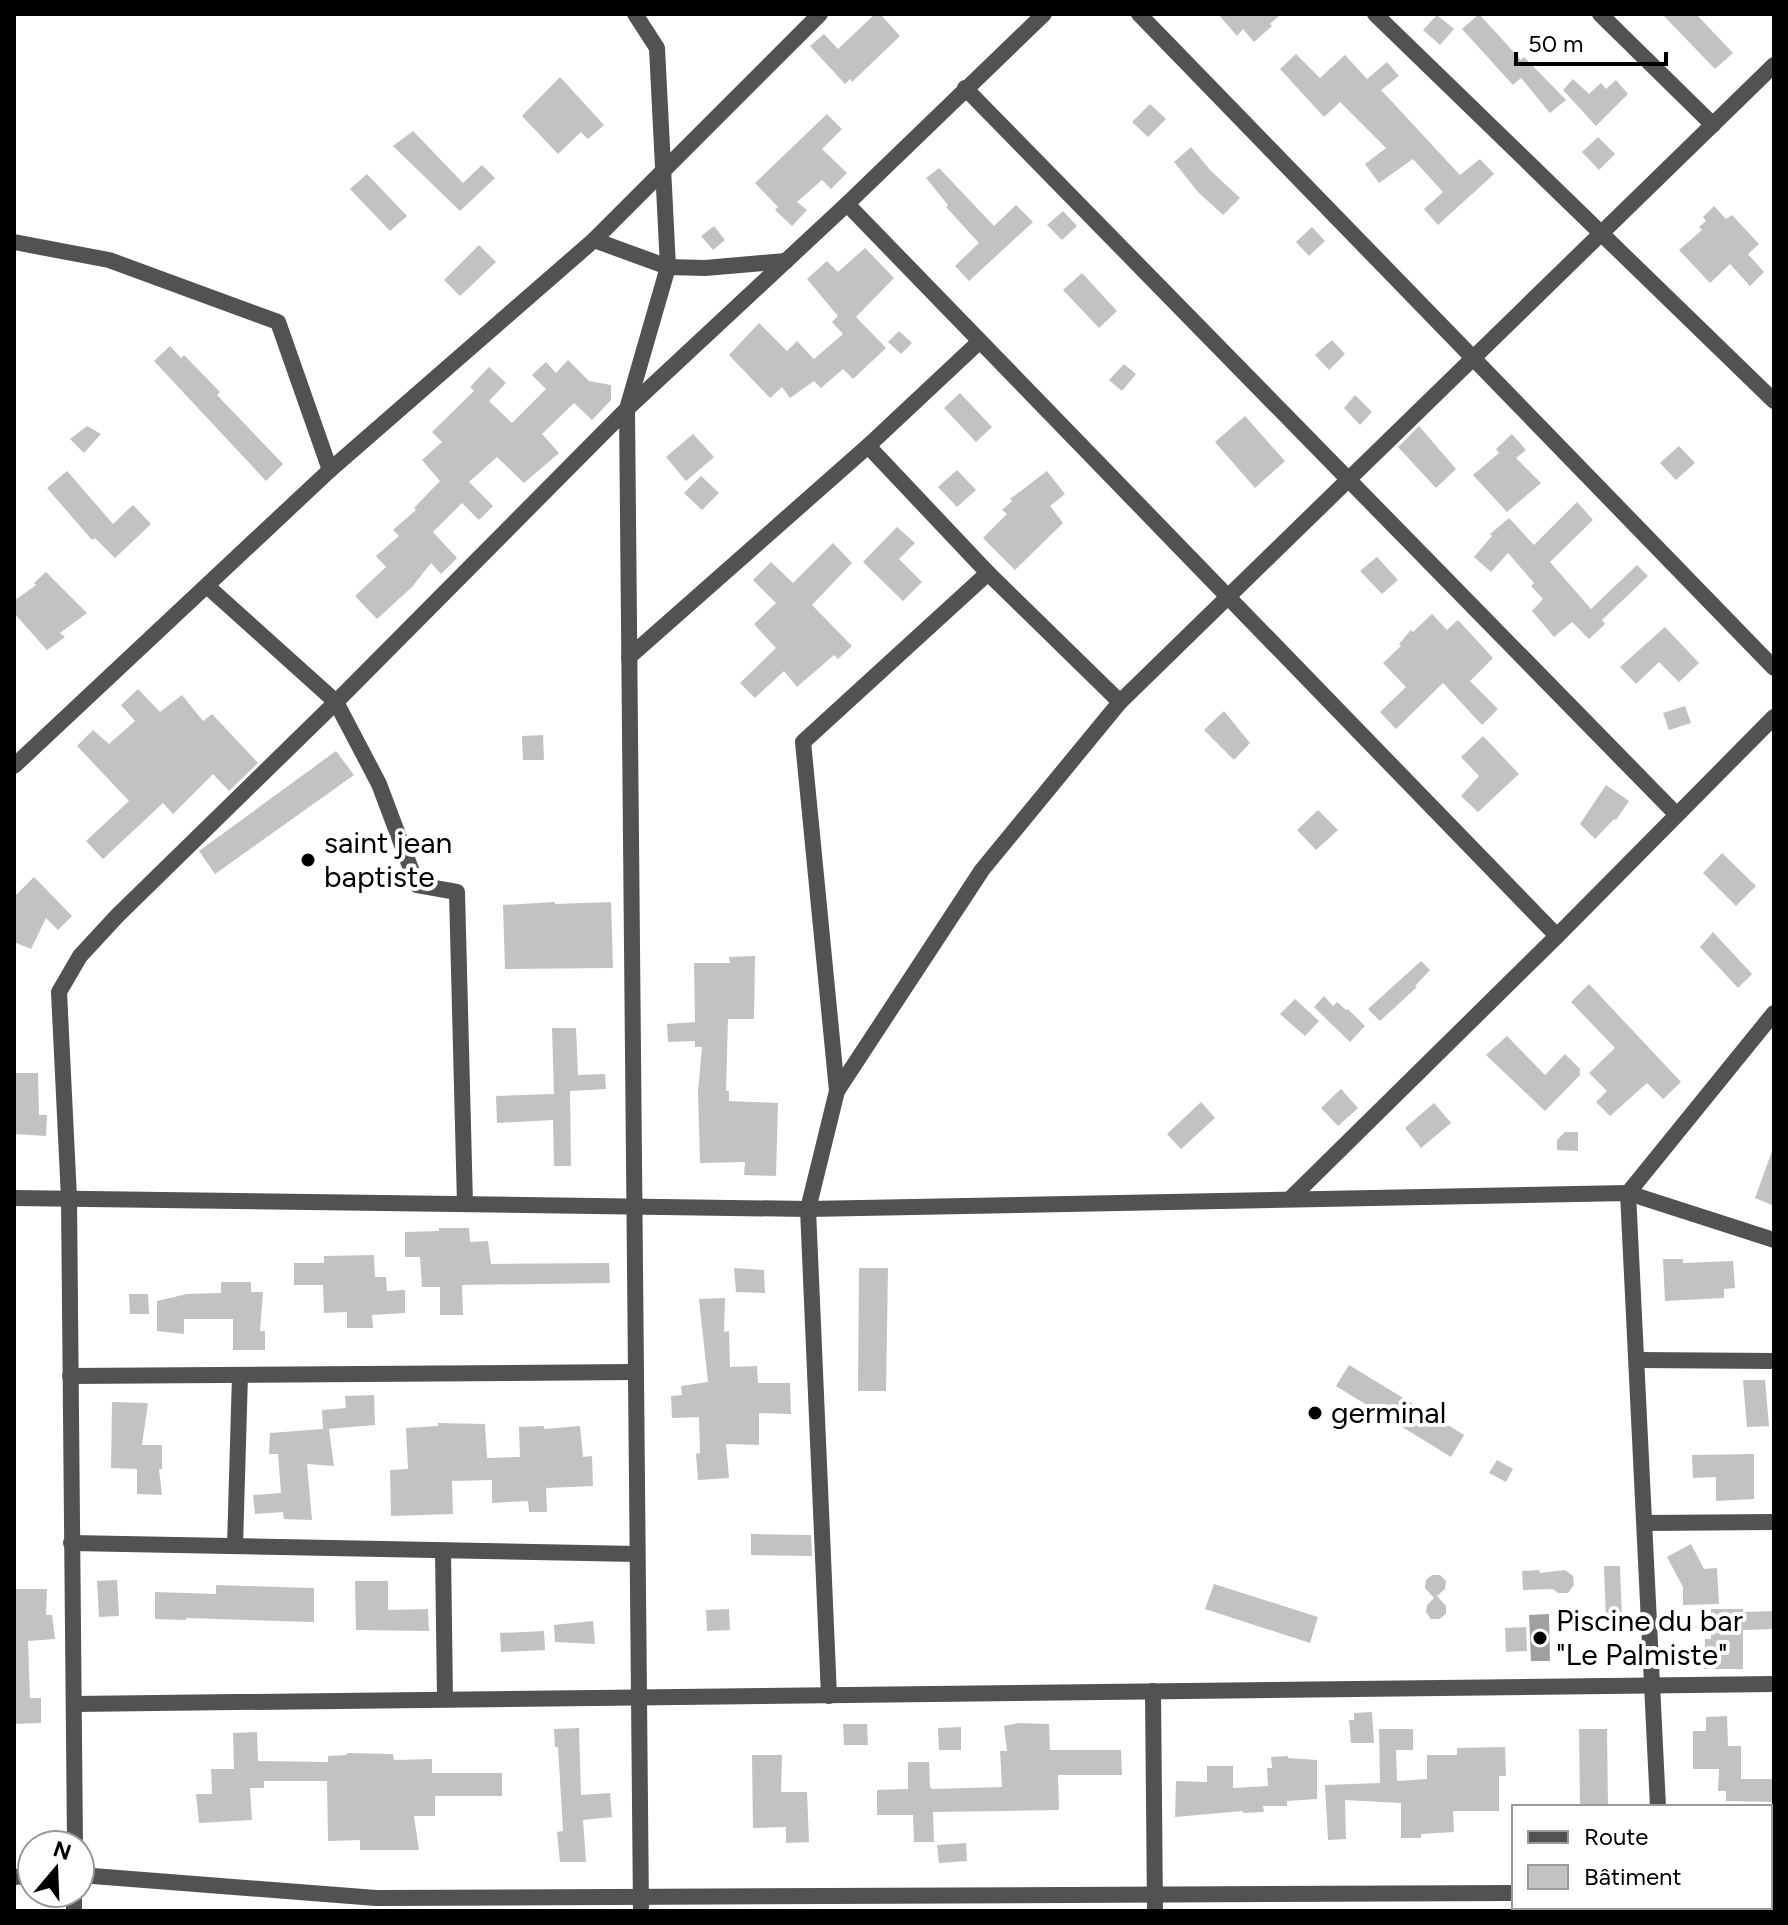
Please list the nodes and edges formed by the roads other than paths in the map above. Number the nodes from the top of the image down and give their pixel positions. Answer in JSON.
{"nodes":[{"id":1,"x":635,"y":14,"type":"edge"},
{"id":2,"x":820,"y":14,"type":"edge"},
{"id":3,"x":1044,"y":14,"type":"edge"},
{"id":4,"x":1139,"y":14,"type":"edge"},
{"id":5,"x":1375,"y":14,"type":"edge"},
{"id":6,"x":1600,"y":14,"type":"edge"},
{"id":7,"x":1774,"y":65,"type":"edge"},
{"id":8,"x":965,"y":88,"type":"junction"},
{"id":9,"x":1713,"y":125,"type":"junction"},
{"id":10,"x":662,"y":171,"type":"junction"},
{"id":11,"x":847,"y":204,"type":"junction"},
{"id":12,"x":1600,"y":235,"type":"junction"},
{"id":13,"x":594,"y":240,"type":"junction"},
{"id":14,"x":14,"y":242,"type":"edge"},
{"id":15,"x":786,"y":261,"type":"junction"},
{"id":16,"x":668,"y":267,"type":"junction"},
{"id":17,"x":979,"y":342,"type":"junction"},
{"id":18,"x":1473,"y":358,"type":"junction"},
{"id":19,"x":1774,"y":401,"type":"edge"},
{"id":20,"x":627,"y":409,"type":"junction"},
{"id":21,"x":868,"y":446,"type":"junction"},
{"id":22,"x":330,"y":470,"type":"junction"},
{"id":23,"x":1349,"y":480,"type":"junction"},
{"id":24,"x":988,"y":573,"type":"junction"},
{"id":25,"x":207,"y":586,"type":"junction"},
{"id":26,"x":1228,"y":598,"type":"junction"},
{"id":27,"x":629,"y":657,"type":"junction"},
{"id":28,"x":1774,"y":668,"type":"edge"},
{"id":29,"x":336,"y":702,"type":"junction"},
{"id":30,"x":1120,"y":702,"type":"junction"},
{"id":31,"x":1774,"y":717,"type":"edge"},
{"id":32,"x":14,"y":766,"type":"edge"},
{"id":33,"x":1676,"y":814,"type":"junction"},
{"id":34,"x":1557,"y":936,"type":"junction"},
{"id":35,"x":1774,"y":1013,"type":"edge"},
{"id":36,"x":837,"y":1091,"type":"junction"},
{"id":37,"x":1628,"y":1193,"type":"junction"},
{"id":38,"x":14,"y":1198,"type":"edge"},
{"id":39,"x":69,"y":1198,"type":"junction"},
{"id":40,"x":1290,"y":1199,"type":"junction"},
{"id":41,"x":465,"y":1204,"type":"junction"},
{"id":42,"x":634,"y":1206,"type":"junction"},
{"id":43,"x":808,"y":1209,"type":"junction"},
{"id":44,"x":1774,"y":1240,"type":"edge"},
{"id":45,"x":1637,"y":1360,"type":"junction"},
{"id":46,"x":1774,"y":1361,"type":"edge"},
{"id":47,"x":636,"y":1372,"type":"junction"},
{"id":48,"x":240,"y":1375,"type":"junction"},
{"id":49,"x":70,"y":1376,"type":"junction"},
{"id":50,"x":1774,"y":1522,"type":"edge"},
{"id":51,"x":1645,"y":1523,"type":"junction"},
{"id":52,"x":71,"y":1543,"type":"junction"},
{"id":53,"x":235,"y":1546,"type":"junction"},
{"id":54,"x":443,"y":1551,"type":"junction"},
{"id":55,"x":637,"y":1554,"type":"junction"},
{"id":56,"x":1774,"y":1684,"type":"edge"},
{"id":57,"x":1653,"y":1685,"type":"junction"},
{"id":58,"x":1153,"y":1691,"type":"junction"},
{"id":59,"x":829,"y":1696,"type":"junction"},
{"id":60,"x":639,"y":1697,"type":"junction"},
{"id":61,"x":445,"y":1699,"type":"junction"},
{"id":62,"x":75,"y":1704,"type":"junction"},
{"id":63,"x":1658,"y":1805,"type":"edge"},
{"id":64,"x":75,"y":1829,"type":"edge"},
{"id":65,"x":96,"y":1876,"type":"edge"},
{"id":66,"x":1512,"y":1893,"type":"edge"},
{"id":67,"x":1154,"y":1904,"type":"edge"},
{"id":68,"x":640,"y":1905,"type":"edge"}],
"edges":[{"from":1,"to":10,"type":"street"},
{"from":2,"to":10,"type":"street"},
{"from":3,"to":8,"type":"street"},
{"from":4,"to":18,"type":"street"},
{"from":5,"to":12,"type":"street"},
{"from":6,"to":9,"type":"street"},
{"from":7,"to":9,"type":"street"},
{"from":8,"to":11,"type":"street"},
{"from":8,"to":23,"type":"street"},
{"from":9,"to":12,"type":"street"},
{"from":10,"to":13,"type":"street"},
{"from":10,"to":16,"type":"street"},
{"from":11,"to":15,"type":"street"},
{"from":11,"to":17,"type":"street"},
{"from":12,"to":18,"type":"street"},
{"from":12,"to":19,"type":"street"},
{"from":13,"to":16,"type":"street"},
{"from":13,"to":22,"type":"street"},
{"from":14,"to":22,"type":"street"},
{"from":15,"to":16,"type":"street"},
{"from":15,"to":20,"type":"street"},
{"from":16,"to":20,"type":"street"},
{"from":17,"to":21,"type":"street"},
{"from":17,"to":26,"type":"street"},
{"from":18,"to":23,"type":"street"},
{"from":18,"to":28,"type":"street"},
{"from":20,"to":27,"type":"street"},
{"from":20,"to":29,"type":"street"},
{"from":21,"to":24,"type":"street"},
{"from":21,"to":27,"type":"street"},
{"from":22,"to":25,"type":"street"},
{"from":23,"to":26,"type":"street"},
{"from":23,"to":33,"type":"street"},
{"from":24,"to":30,"type":"street"},
{"from":24,"to":36,"type":"street"},
{"from":25,"to":29,"type":"street"},
{"from":25,"to":32,"type":"street"},
{"from":26,"to":30,"type":"street"},
{"from":26,"to":34,"type":"street"},
{"from":27,"to":42,"type":"street"},
{"from":29,"to":39,"type":"street"},
{"from":29,"to":41,"type":"street"},
{"from":30,"to":36,"type":"street"},
{"from":31,"to":33,"type":"street"},
{"from":33,"to":34,"type":"street"},
{"from":34,"to":40,"type":"street"},
{"from":35,"to":37,"type":"street"},
{"from":36,"to":43,"type":"street"},
{"from":37,"to":40,"type":"street"},
{"from":37,"to":44,"type":"street"},
{"from":37,"to":45,"type":"street"},
{"from":38,"to":39,"type":"street"},
{"from":39,"to":41,"type":"street"},
{"from":39,"to":49,"type":"street"},
{"from":40,"to":43,"type":"street"},
{"from":41,"to":42,"type":"street"},
{"from":42,"to":43,"type":"street"},
{"from":42,"to":47,"type":"street"},
{"from":43,"to":59,"type":"street"},
{"from":45,"to":46,"type":"street"},
{"from":45,"to":51,"type":"street"},
{"from":47,"to":48,"type":"street"},
{"from":47,"to":55,"type":"street"},
{"from":48,"to":49,"type":"street"},
{"from":48,"to":53,"type":"street"},
{"from":49,"to":52,"type":"street"},
{"from":50,"to":51,"type":"street"},
{"from":51,"to":57,"type":"street"},
{"from":52,"to":53,"type":"street"},
{"from":52,"to":62,"type":"street"},
{"from":53,"to":54,"type":"street"},
{"from":54,"to":55,"type":"street"},
{"from":54,"to":61,"type":"street"},
{"from":55,"to":60,"type":"street"},
{"from":56,"to":57,"type":"street"},
{"from":57,"to":58,"type":"street"},
{"from":57,"to":63,"type":"street"},
{"from":58,"to":59,"type":"street"},
{"from":58,"to":67,"type":"street"},
{"from":59,"to":60,"type":"street"},
{"from":60,"to":61,"type":"street"},
{"from":60,"to":68,"type":"street"},
{"from":61,"to":62,"type":"street"},
{"from":62,"to":64,"type":"street"},
{"from":65,"to":68,"type":"street"},
{"from":66,"to":67,"type":"street"},
{"from":67,"to":68,"type":"street"}]}
